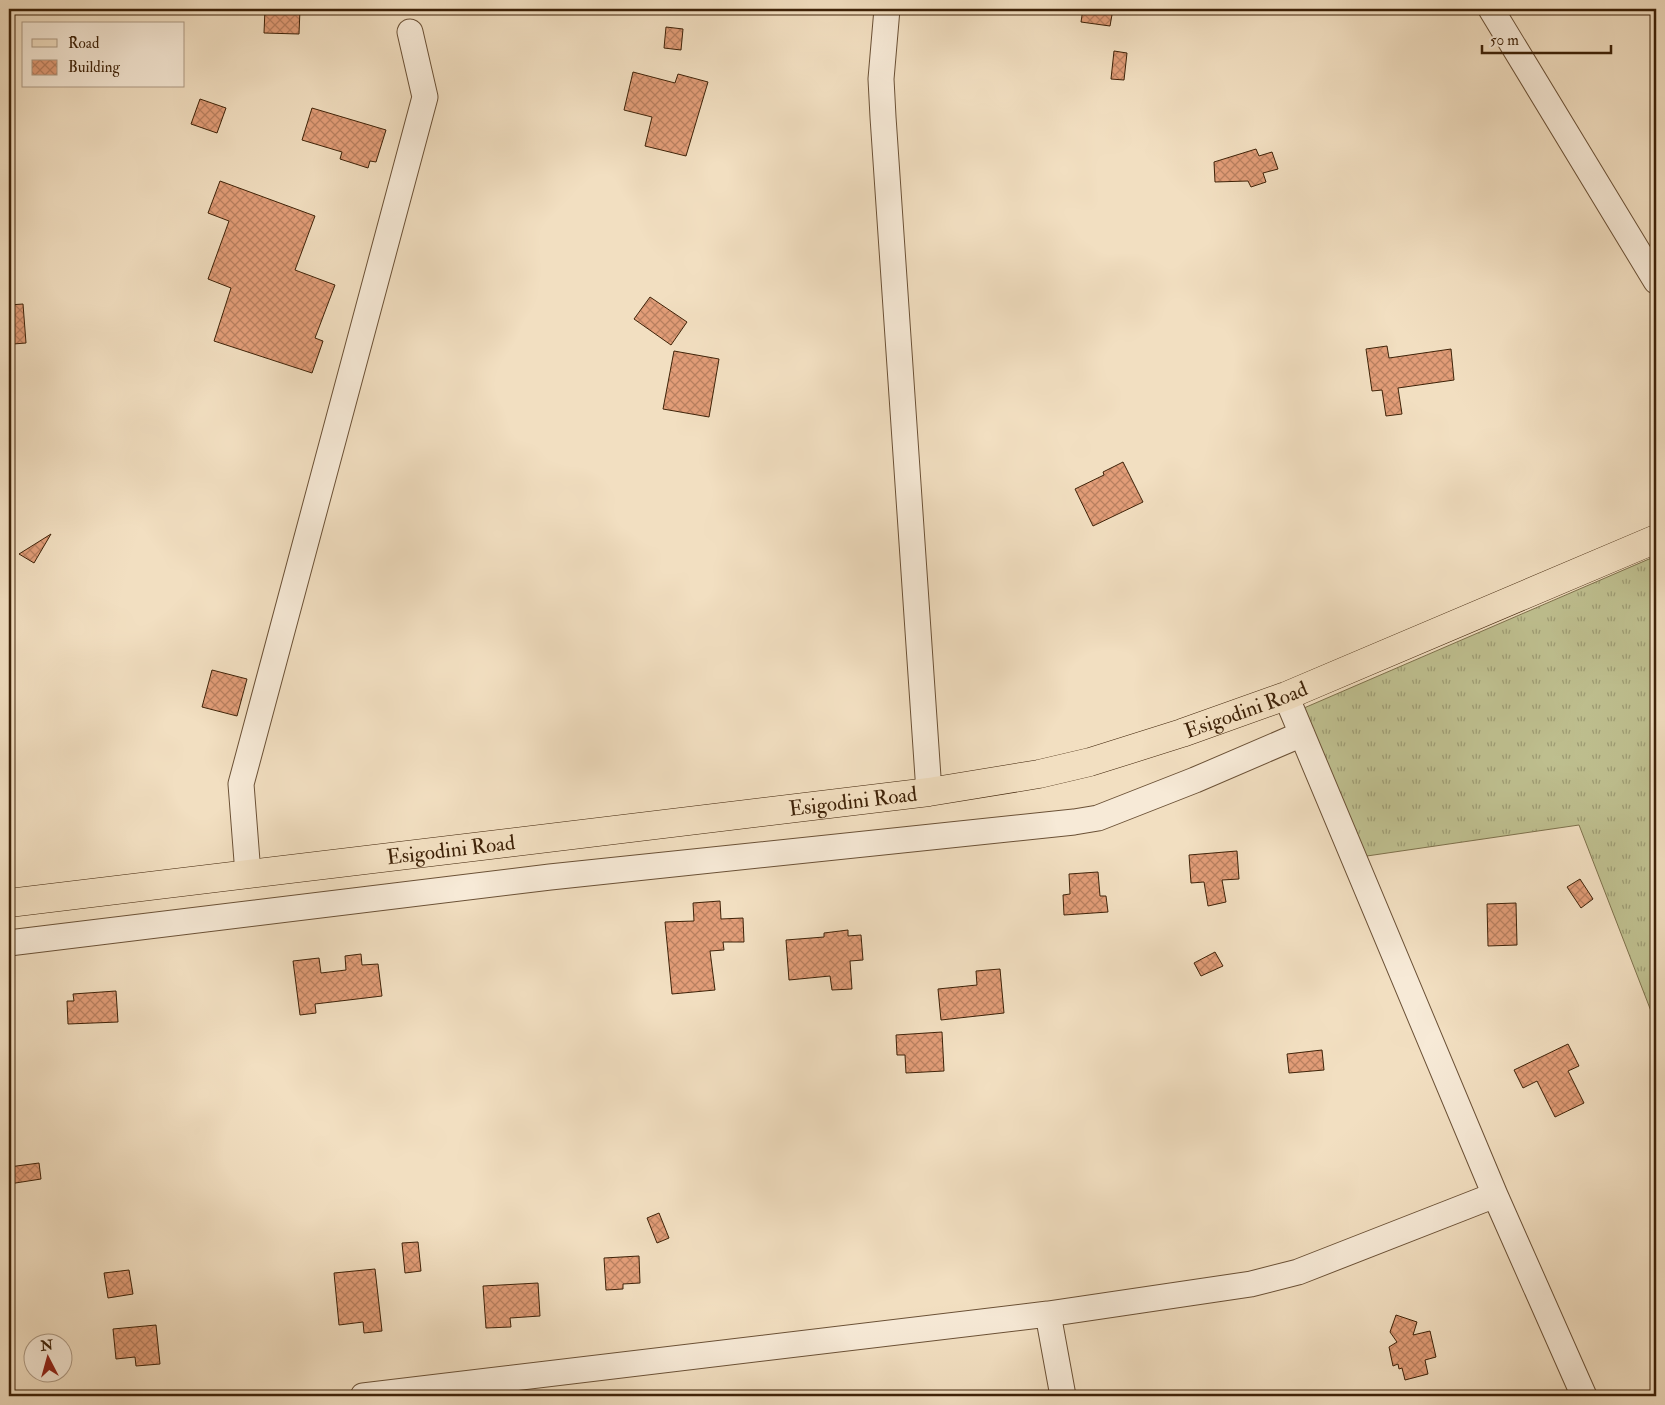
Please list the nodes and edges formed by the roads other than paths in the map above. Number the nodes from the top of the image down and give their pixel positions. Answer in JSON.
{"nodes":[{"id":1,"x":887,"y":9,"type":"edge"},
{"id":2,"x":1491,"y":9,"type":"edge"},
{"id":3,"x":410,"y":32,"type":"dead end"},
{"id":4,"x":1656,"y":281,"type":"edge"},
{"id":5,"x":1656,"y":539,"type":"edge"},
{"id":6,"x":1286,"y":696,"type":"junction"},
{"id":7,"x":1302,"y":734,"type":"junction"},
{"id":8,"x":928,"y":792,"type":"junction"},
{"id":9,"x":248,"y":874,"type":"junction"},
{"id":10,"x":9,"y":903,"type":"edge"},
{"id":11,"x":9,"y":943,"type":"edge"},
{"id":12,"x":1494,"y":1195,"type":"junction"},
{"id":13,"x":1048,"y":1314,"type":"junction"},
{"id":14,"x":374,"y":1396,"type":"edge"},
{"id":15,"x":1063,"y":1396,"type":"edge"},
{"id":16,"x":1584,"y":1396,"type":"edge"}],
"edges":[{"from":1,"to":8,"type":"street"},
{"from":2,"to":4,"type":"street"},
{"from":3,"to":9,"type":"street"},
{"from":5,"to":6,"type":"main road","name":"Esigodini Road"},
{"from":6,"to":7,"type":"street"},
{"from":6,"to":8,"type":"main road","name":"Esigodini Road"},
{"from":7,"to":11,"type":"street"},
{"from":7,"to":12,"type":"street"},
{"from":8,"to":9,"type":"main road","name":"Esigodini Road"},
{"from":9,"to":10,"type":"main road","name":"Esigodini Road"},
{"from":12,"to":13,"type":"street"},
{"from":12,"to":16,"type":"street"},
{"from":13,"to":14,"type":"street"},
{"from":13,"to":15,"type":"street"}]}
